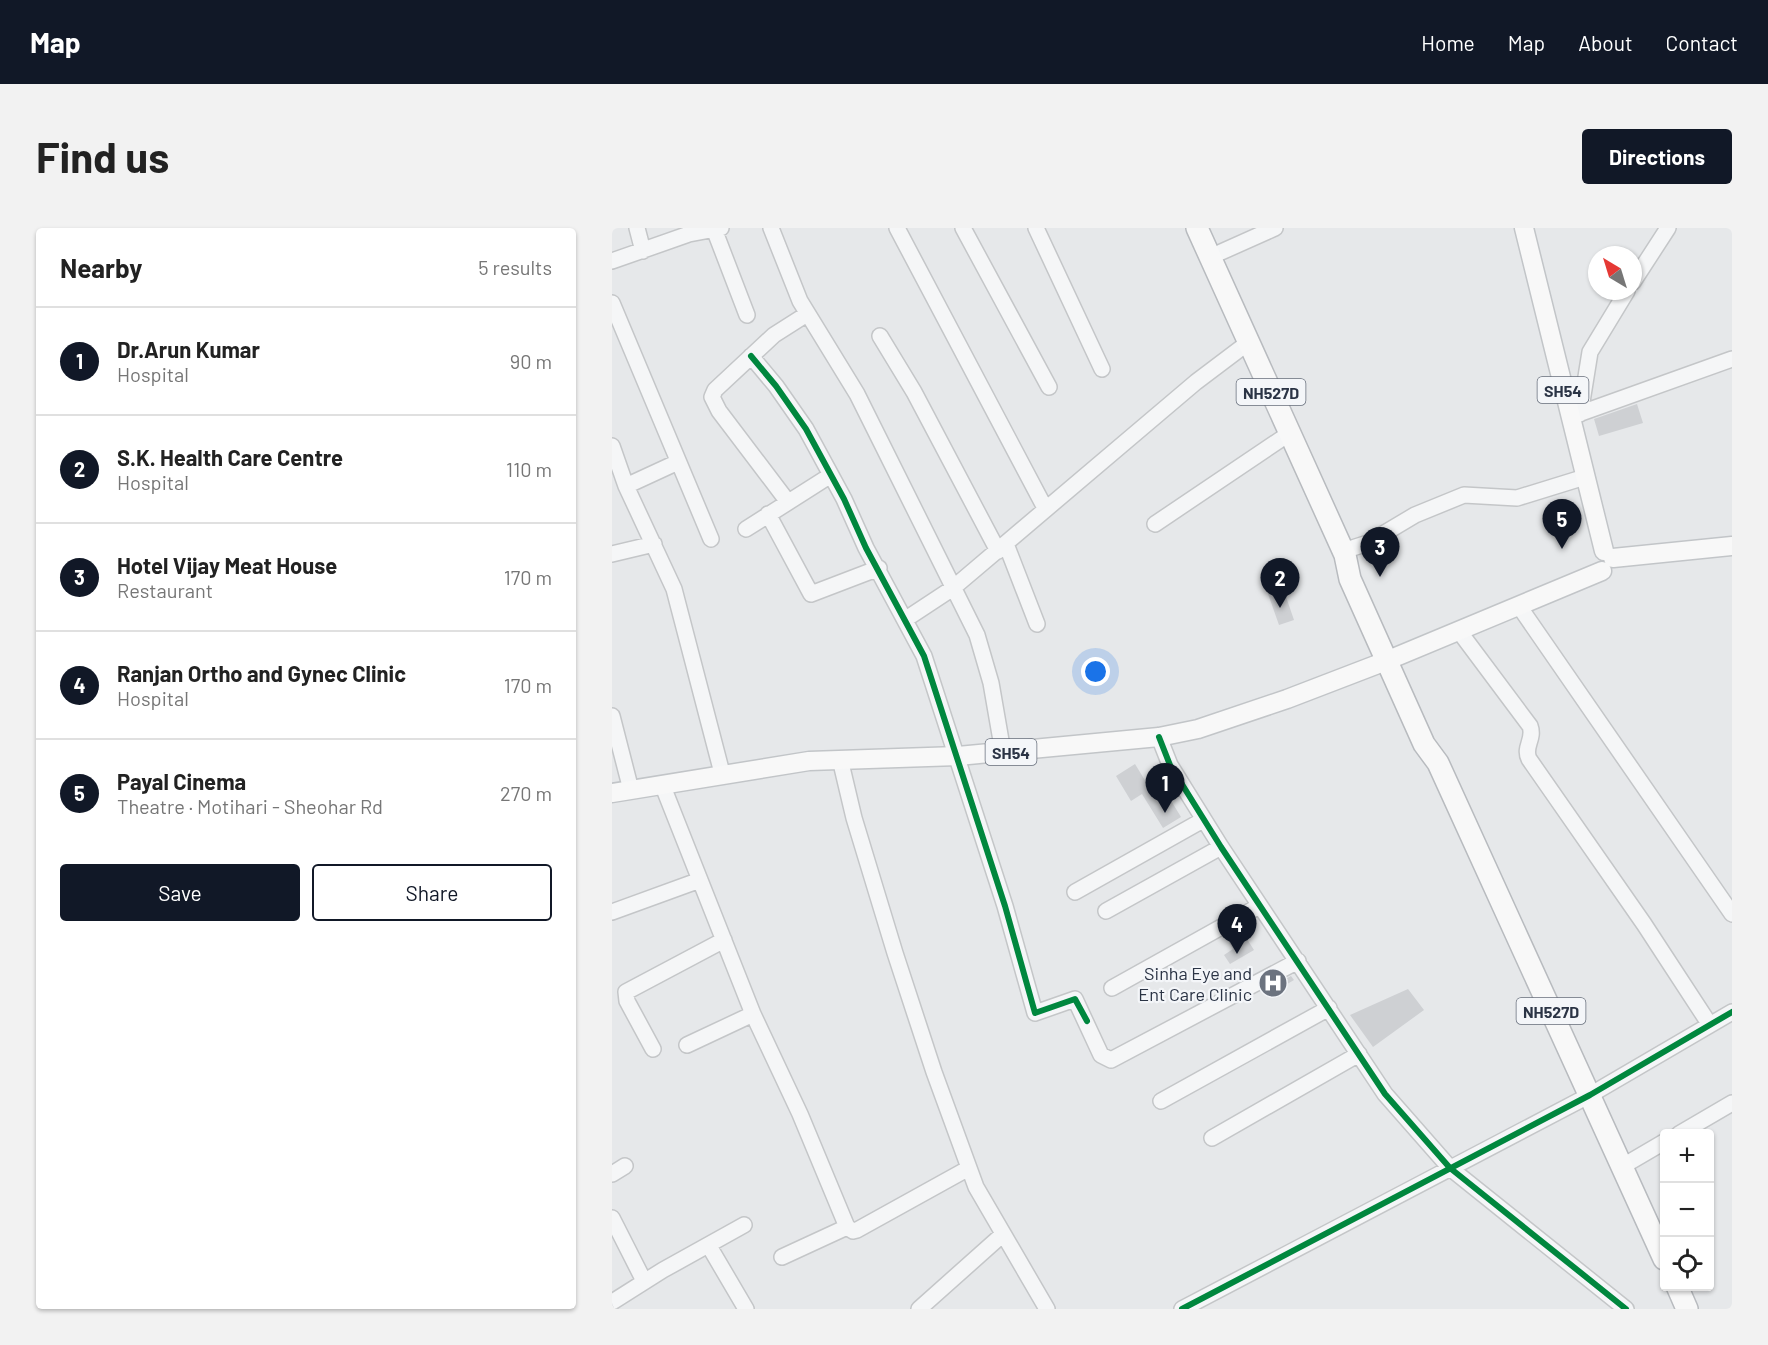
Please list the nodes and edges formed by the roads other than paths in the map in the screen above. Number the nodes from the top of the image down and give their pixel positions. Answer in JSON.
{"nodes":[{"id":1,"x":637,"y":228,"type":"edge"},
{"id":2,"x":771,"y":228,"type":"edge"},
{"id":3,"x":897,"y":228,"type":"edge"},
{"id":4,"x":963,"y":228,"type":"edge"},
{"id":5,"x":1036,"y":228,"type":"edge"},
{"id":6,"x":1197,"y":228,"type":"edge"},
{"id":7,"x":1275,"y":228,"type":"edge"},
{"id":8,"x":1524,"y":228,"type":"edge"},
{"id":9,"x":1668,"y":228,"type":"edge"},
{"id":10,"x":713,"y":229,"type":"edge"},
{"id":11,"x":643,"y":251,"type":"junction"},
{"id":12,"x":1210,"y":257,"type":"junction"},
{"id":13,"x":612,"y":261,"type":"edge"},
{"id":14,"x":1642,"y":268,"type":"edge"},
{"id":15,"x":1622,"y":300,"type":"edge"},
{"id":16,"x":612,"y":303,"type":"edge"},
{"id":17,"x":807,"y":314,"type":"junction"},
{"id":18,"x":747,"y":315,"type":"dead end"},
{"id":19,"x":880,"y":336,"type":"dead end"},
{"id":20,"x":1249,"y":342,"type":"junction"},
{"id":21,"x":751,"y":356,"type":"junction"},
{"id":22,"x":1732,"y":359,"type":"edge"},
{"id":23,"x":1102,"y":369,"type":"dead end"},
{"id":24,"x":1049,"y":387,"type":"dead end"},
{"id":25,"x":1575,"y":415,"type":"junction"},
{"id":26,"x":1290,"y":433,"type":"junction"},
{"id":27,"x":612,"y":446,"type":"edge"},
{"id":28,"x":678,"y":462,"type":"junction"},
{"id":29,"x":831,"y":475,"type":"junction"},
{"id":30,"x":1585,"y":477,"type":"junction"},
{"id":31,"x":626,"y":486,"type":"junction"},
{"id":32,"x":788,"y":502,"type":"junction"},
{"id":33,"x":1045,"y":508,"type":"junction"},
{"id":34,"x":768,"y":514,"type":"junction"},
{"id":35,"x":1155,"y":524,"type":"dead end"},
{"id":36,"x":746,"y":529,"type":"dead end"},
{"id":37,"x":711,"y":539,"type":"dead end"},
{"id":38,"x":654,"y":544,"type":"junction"},
{"id":39,"x":1732,"y":546,"type":"edge"},
{"id":40,"x":1002,"y":547,"type":"junction"},
{"id":41,"x":1344,"y":553,"type":"junction"},
{"id":42,"x":612,"y":554,"type":"edge"},
{"id":43,"x":1606,"y":560,"type":"junction"},
{"id":44,"x":879,"y":568,"type":"junction"},
{"id":45,"x":953,"y":588,"type":"junction"},
{"id":46,"x":1519,"y":606,"type":"junction"},
{"id":47,"x":906,"y":619,"type":"junction"},
{"id":48,"x":1037,"y":624,"type":"dead end"},
{"id":49,"x":1459,"y":632,"type":"junction"},
{"id":50,"x":1393,"y":659,"type":"junction"},
{"id":51,"x":612,"y":716,"type":"edge"},
{"id":52,"x":1160,"y":737,"type":"junction"},
{"id":53,"x":1003,"y":752,"type":"junction"},
{"id":54,"x":958,"y":756,"type":"junction"},
{"id":55,"x":840,"y":759,"type":"junction"},
{"id":56,"x":722,"y":773,"type":"junction"},
{"id":57,"x":662,"y":784,"type":"junction"},
{"id":58,"x":631,"y":790,"type":"junction"},
{"id":59,"x":612,"y":793,"type":"edge"},
{"id":60,"x":1203,"y":820,"type":"junction"},
{"id":61,"x":1221,"y":847,"type":"junction"},
{"id":62,"x":700,"y":880,"type":"junction"},
{"id":63,"x":1075,"y":892,"type":"dead end"},
{"id":64,"x":1259,"y":906,"type":"junction"},
{"id":65,"x":1106,"y":911,"type":"dead end"},
{"id":66,"x":612,"y":912,"type":"edge"},
{"id":67,"x":1732,"y":914,"type":"edge"},
{"id":68,"x":724,"y":940,"type":"junction"},
{"id":69,"x":1298,"y":961,"type":"junction"},
{"id":70,"x":1112,"y":988,"type":"dead end"},
{"id":71,"x":1329,"y":1008,"type":"junction"},
{"id":72,"x":1732,"y":1012,"type":"edge"},
{"id":73,"x":753,"y":1014,"type":"junction"},
{"id":74,"x":1710,"y":1025,"type":"junction"},
{"id":75,"x":687,"y":1045,"type":"dead end"},
{"id":76,"x":653,"y":1049,"type":"dead end"},
{"id":77,"x":1359,"y":1054,"type":"junction"},
{"id":78,"x":1590,"y":1095,"type":"junction"},
{"id":79,"x":1161,"y":1101,"type":"dead end"},
{"id":80,"x":1732,"y":1103,"type":"edge"},
{"id":81,"x":1688,"y":1129,"type":"edge"},
{"id":82,"x":1212,"y":1138,"type":"dead end"},
{"id":83,"x":1660,"y":1145,"type":"edge"},
{"id":84,"x":1623,"y":1166,"type":"junction"},
{"id":85,"x":969,"y":1168,"type":"junction"},
{"id":86,"x":1450,"y":1168,"type":"junction"},
{"id":87,"x":612,"y":1218,"type":"edge"},
{"id":88,"x":744,"y":1226,"type":"dead end"},
{"id":89,"x":847,"y":1227,"type":"junction"},
{"id":90,"x":1002,"y":1235,"type":"junction"},
{"id":91,"x":709,"y":1246,"type":"junction"},
{"id":92,"x":1660,"y":1248,"type":"edge"},
{"id":93,"x":782,"y":1257,"type":"dead end"},
{"id":94,"x":644,"y":1281,"type":"junction"},
{"id":95,"x":1679,"y":1291,"type":"edge"},
{"id":96,"x":617,"y":1303,"type":"edge"},
{"id":97,"x":746,"y":1309,"type":"edge"},
{"id":98,"x":919,"y":1309,"type":"edge"},
{"id":99,"x":1047,"y":1309,"type":"edge"},
{"id":100,"x":1182,"y":1309,"type":"edge"},
{"id":101,"x":1626,"y":1309,"type":"edge"},
{"id":102,"x":1687,"y":1309,"type":"edge"}],
"edges":[{"from":1,"to":11,"type":"street"},
{"from":2,"to":17,"type":"street"},
{"from":3,"to":33,"type":"street"},
{"from":4,"to":24,"type":"street"},
{"from":5,"to":23,"type":"street"},
{"from":6,"to":12,"type":"highway","number":"NH527D"},
{"from":7,"to":12,"type":"street"},
{"from":8,"to":25,"type":"main road","number":"SH54"},
{"from":9,"to":14,"type":"street"},
{"from":10,"to":11,"type":"street"},
{"from":10,"to":18,"type":"street"},
{"from":11,"to":13,"type":"street"},
{"from":12,"to":20,"type":"highway","number":"NH527D"},
{"from":15,"to":25,"type":"street"},
{"from":16,"to":28,"type":"street"},
{"from":17,"to":21,"type":"street"},
{"from":17,"to":45,"type":"street"},
{"from":19,"to":40,"type":"street"},
{"from":20,"to":26,"type":"highway","number":"NH527D"},
{"from":20,"to":33,"type":"street"},
{"from":21,"to":29,"type":"street"},
{"from":21,"to":32,"type":"street"},
{"from":22,"to":25,"type":"street"},
{"from":25,"to":30,"type":"main road","number":"SH54"},
{"from":26,"to":35,"type":"street"},
{"from":26,"to":41,"type":"highway","number":"NH527D"},
{"from":27,"to":31,"type":"street"},
{"from":28,"to":31,"type":"street"},
{"from":28,"to":37,"type":"street"},
{"from":29,"to":32,"type":"street"},
{"from":29,"to":44,"type":"street"},
{"from":30,"to":41,"type":"street"},
{"from":30,"to":43,"type":"main road","number":"SH54"},
{"from":31,"to":38,"type":"street"},
{"from":32,"to":34,"type":"street"},
{"from":33,"to":40,"type":"street"},
{"from":34,"to":36,"type":"street"},
{"from":34,"to":44,"type":"street"},
{"from":38,"to":42,"type":"street"},
{"from":38,"to":56,"type":"street"},
{"from":39,"to":43,"type":"main road"},
{"from":40,"to":45,"type":"street"},
{"from":40,"to":48,"type":"street"},
{"from":41,"to":50,"type":"highway","number":"NH527D"},
{"from":43,"to":46,"type":"main road","number":"SH54"},
{"from":44,"to":47,"type":"street"},
{"from":45,"to":47,"type":"street"},
{"from":45,"to":53,"type":"street"},
{"from":46,"to":49,"type":"main road","number":"SH54"},
{"from":46,"to":67,"type":"street"},
{"from":47,"to":54,"type":"street"},
{"from":49,"to":50,"type":"main road","number":"SH54"},
{"from":49,"to":74,"type":"street"},
{"from":50,"to":52,"type":"main road","number":"SH54"},
{"from":50,"to":78,"type":"highway","number":"NH527D"},
{"from":51,"to":58,"type":"street"},
{"from":52,"to":53,"type":"main road","number":"SH54"},
{"from":52,"to":60,"type":"street"},
{"from":53,"to":54,"type":"main road","number":"SH54"},
{"from":54,"to":55,"type":"main road","number":"SH54"},
{"from":54,"to":69,"type":"street"},
{"from":55,"to":56,"type":"main road","number":"SH54"},
{"from":55,"to":85,"type":"street"},
{"from":56,"to":57,"type":"main road","number":"SH54"},
{"from":57,"to":58,"type":"main road","number":"SH54"},
{"from":57,"to":62,"type":"street"},
{"from":58,"to":59,"type":"main road","number":"SH54"},
{"from":60,"to":61,"type":"street"},
{"from":60,"to":63,"type":"street"},
{"from":61,"to":64,"type":"street"},
{"from":61,"to":65,"type":"street"},
{"from":62,"to":66,"type":"street"},
{"from":62,"to":68,"type":"street"},
{"from":64,"to":69,"type":"street"},
{"from":64,"to":70,"type":"street"},
{"from":68,"to":73,"type":"street"},
{"from":68,"to":76,"type":"street"},
{"from":69,"to":71,"type":"street"},
{"from":71,"to":77,"type":"street"},
{"from":71,"to":79,"type":"street"},
{"from":72,"to":74,"type":"street"},
{"from":73,"to":75,"type":"street"},
{"from":73,"to":89,"type":"street"},
{"from":74,"to":78,"type":"street"},
{"from":77,"to":82,"type":"street"},
{"from":77,"to":86,"type":"street"},
{"from":78,"to":84,"type":"highway","number":"NH527D"},
{"from":78,"to":86,"type":"street"},
{"from":80,"to":81,"type":"street"},
{"from":83,"to":84,"type":"street"},
{"from":84,"to":92,"type":"highway","number":"NH527D"},
{"from":85,"to":89,"type":"street"},
{"from":85,"to":90,"type":"street"},
{"from":86,"to":100,"type":"street"},
{"from":86,"to":101,"type":"street"},
{"from":87,"to":94,"type":"street"},
{"from":88,"to":91,"type":"street"},
{"from":89,"to":93,"type":"street"},
{"from":90,"to":98,"type":"street"},
{"from":90,"to":99,"type":"street"},
{"from":91,"to":94,"type":"street"},
{"from":91,"to":97,"type":"street"},
{"from":94,"to":96,"type":"street"},
{"from":95,"to":102,"type":"highway"}]}
